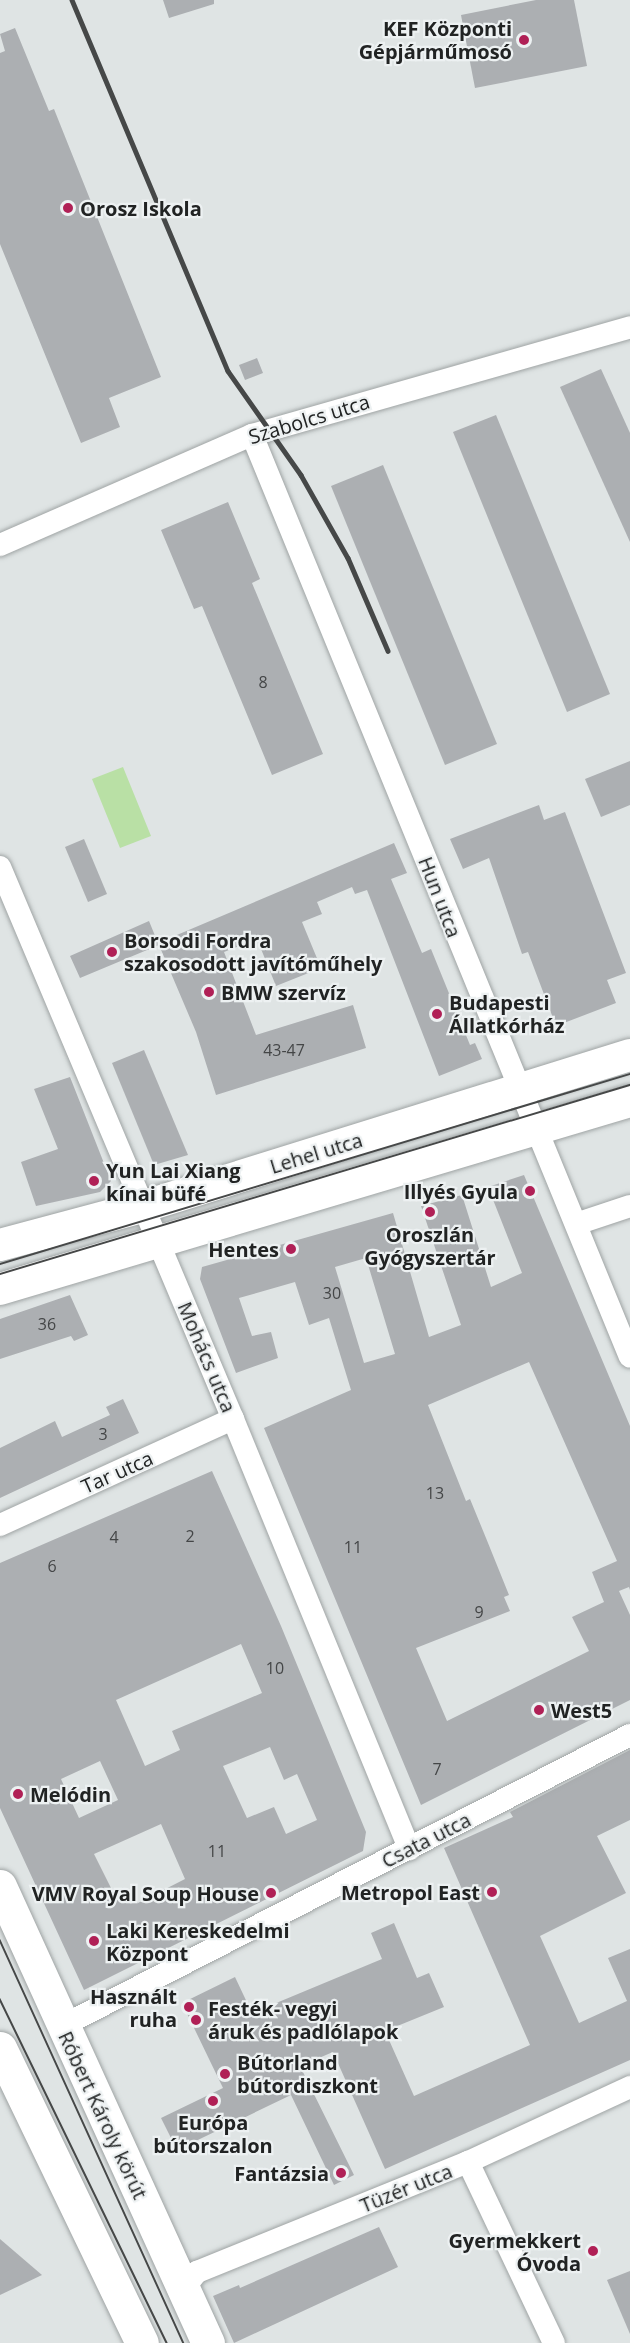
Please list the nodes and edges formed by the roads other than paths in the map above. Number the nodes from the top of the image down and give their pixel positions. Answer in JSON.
{"nodes":[{"id":1,"x":630,"y":327,"type":"edge"},
{"id":2,"x":252,"y":435,"type":"junction"},
{"id":3,"x":0,"y":545,"type":"edge"},
{"id":4,"x":0,"y":867,"type":"edge"},
{"id":5,"x":630,"y":1055,"type":"edge"},
{"id":6,"x":518,"y":1090,"type":"junction"},
{"id":7,"x":630,"y":1101,"type":"edge"},
{"id":8,"x":536,"y":1130,"type":"junction"},
{"id":9,"x":630,"y":1206,"type":"edge"},
{"id":10,"x":142,"y":1207,"type":"junction"},
{"id":11,"x":576,"y":1224,"type":"junction"},
{"id":12,"x":158,"y":1240,"type":"junction"},
{"id":13,"x":0,"y":1245,"type":"edge"},
{"id":14,"x":0,"y":1289,"type":"edge"},
{"id":15,"x":630,"y":1357,"type":"edge"},
{"id":16,"x":233,"y":1419,"type":"junction"},
{"id":17,"x":0,"y":1525,"type":"edge"},
{"id":18,"x":630,"y":1735,"type":"edge"},
{"id":19,"x":409,"y":1849,"type":"junction"},
{"id":20,"x":0,"y":1886,"type":"edge"},
{"id":21,"x":62,"y":2026,"type":"junction"},
{"id":22,"x":1,"y":2051,"type":"edge"},
{"id":23,"x":630,"y":2086,"type":"edge"},
{"id":24,"x":468,"y":2162,"type":"junction"},
{"id":25,"x":184,"y":2288,"type":"junction"},
{"id":26,"x":142,"y":2343,"type":"edge"},
{"id":27,"x":208,"y":2343,"type":"edge"},
{"id":28,"x":554,"y":2343,"type":"edge"}],
"edges":[{"from":1,"to":2,"type":"street","name":"Szabolcs utca"},
{"from":2,"to":3,"type":"street","name":"Szabolcs utca"},
{"from":2,"to":6,"type":"street","name":"Hun utca"},
{"from":4,"to":10,"type":"street","name":"Mohács utca"},
{"from":5,"to":6,"type":"main road","name":"Lehel utca"},
{"from":6,"to":8,"type":"street","name":"Hun utca"},
{"from":6,"to":10,"type":"main road","name":"Lehel utca"},
{"from":7,"to":8,"type":"main road","name":"Lehel utca"},
{"from":8,"to":11,"type":"street","name":"Hun utca"},
{"from":8,"to":12,"type":"main road","name":"Lehel utca"},
{"from":9,"to":11,"type":"street"},
{"from":10,"to":12,"type":"street","name":"Mohács utca"},
{"from":10,"to":13,"type":"main road","name":"Lehel utca"},
{"from":11,"to":15,"type":"street","name":"Hun utca"},
{"from":12,"to":14,"type":"main road","name":"Lehel utca"},
{"from":12,"to":16,"type":"street","name":"Mohács utca"},
{"from":16,"to":17,"type":"street","name":"Tar utca"},
{"from":16,"to":19,"type":"street","name":"Mohács utca"},
{"from":18,"to":19,"type":"street","name":"Csata utca"},
{"from":19,"to":21,"type":"street","name":"Csata utca"},
{"from":20,"to":21,"type":"main road","name":"Róbert Károly körút"},
{"from":21,"to":25,"type":"main road","name":"Róbert Károly körút"},
{"from":22,"to":26,"type":"main road"},
{"from":23,"to":24,"type":"street","name":"Tüzér utca"},
{"from":24,"to":25,"type":"street","name":"Tüzér utca"},
{"from":24,"to":28,"type":"street"},
{"from":25,"to":27,"type":"main road","name":"Róbert Károly körút"}]}
